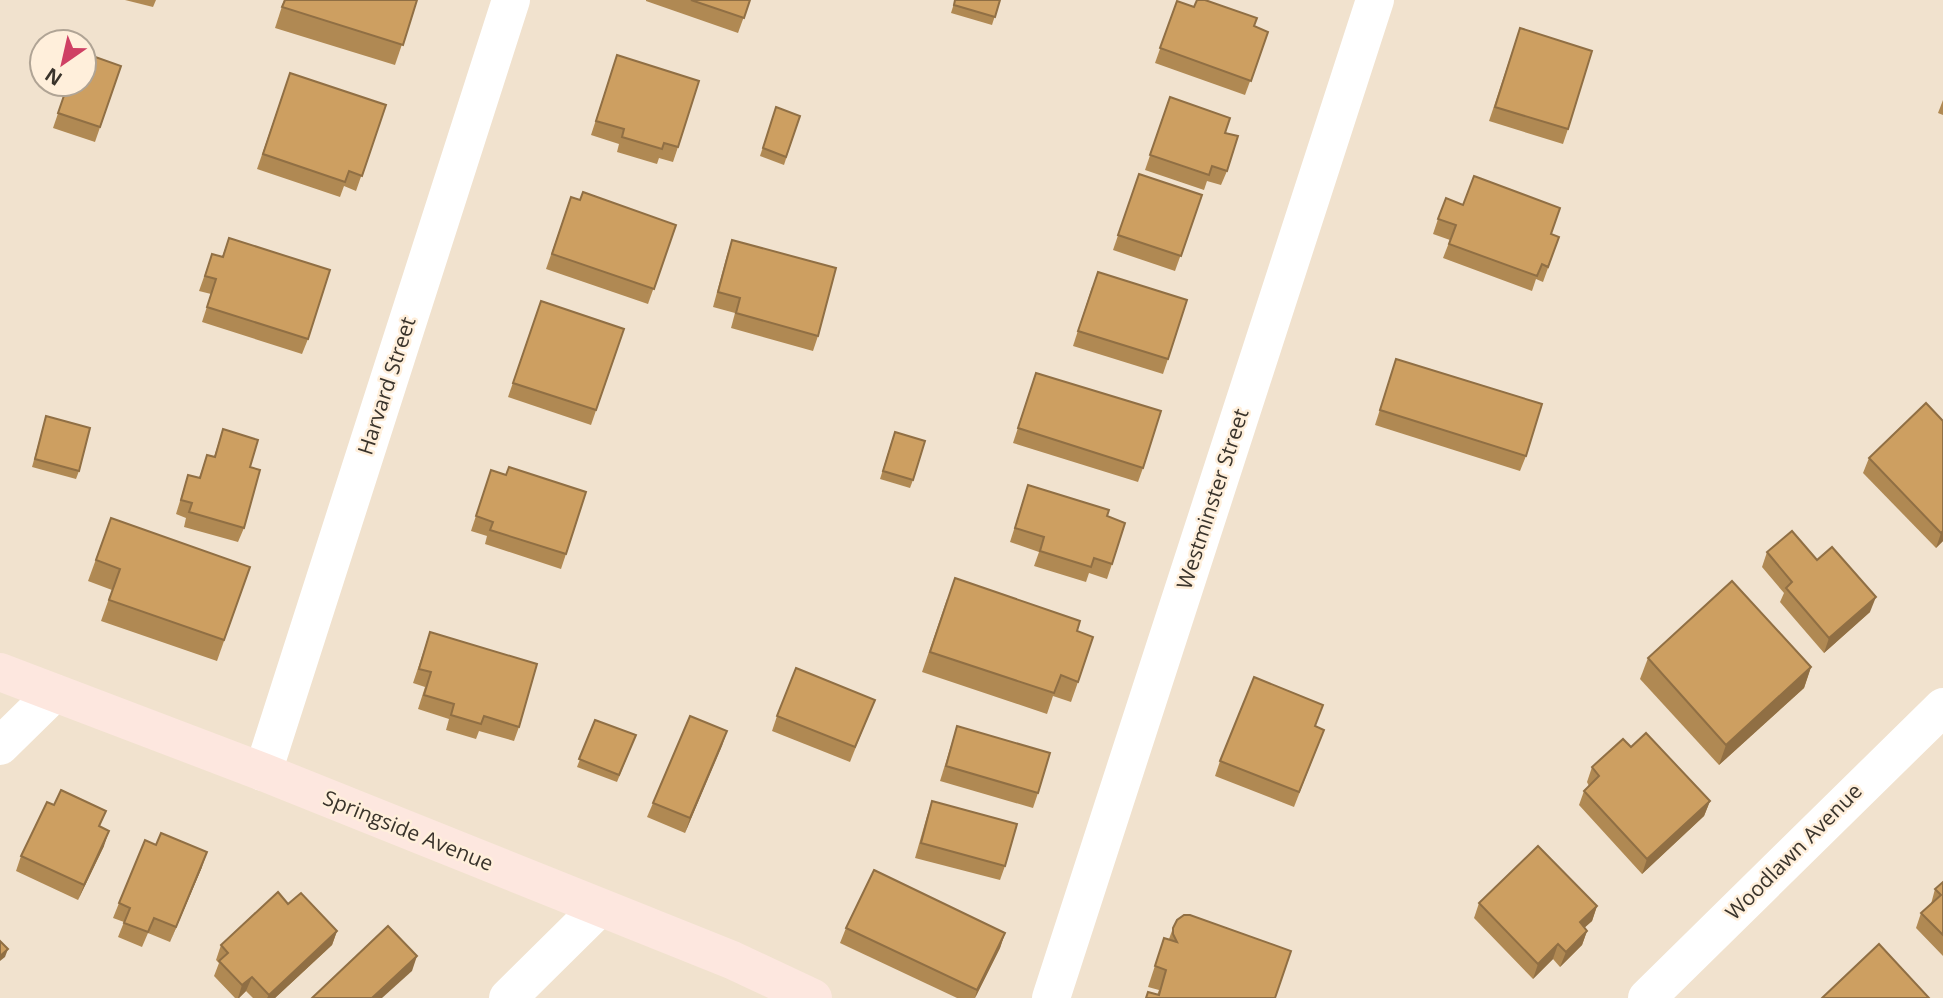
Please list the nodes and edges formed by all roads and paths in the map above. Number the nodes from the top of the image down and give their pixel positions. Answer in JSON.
{"nodes":[{"id":1,"x":511,"y":0,"type":"edge"},
{"id":2,"x":1375,"y":0,"type":"edge"},
{"id":3,"x":0,"y":673,"type":"edge"},
{"id":4,"x":54,"y":693,"type":"junction"},
{"id":5,"x":1943,"y":707,"type":"edge"},
{"id":6,"x":0,"y":746,"type":"edge"},
{"id":7,"x":263,"y":772,"type":"junction"},
{"id":8,"x":599,"y":908,"type":"junction"},
{"id":9,"x":508,"y":998,"type":"edge"},
{"id":10,"x":813,"y":998,"type":"edge"},
{"id":11,"x":1051,"y":998,"type":"edge"},
{"id":12,"x":1647,"y":998,"type":"edge"}],
"edges":[{"from":1,"to":7,"type":"street","name":"Harvard Street"},
{"from":2,"to":11,"type":"street","name":"Westminster Street"},
{"from":3,"to":4,"type":"street","name":"Springside Avenue"},
{"from":4,"to":6,"type":"street"},
{"from":4,"to":7,"type":"street","name":"Springside Avenue"},
{"from":5,"to":12,"type":"street","name":"Woodlawn Avenue"},
{"from":7,"to":8,"type":"street","name":"Springside Avenue"},
{"from":8,"to":9,"type":"street"},
{"from":8,"to":10,"type":"street","name":"Springside Avenue"}]}
